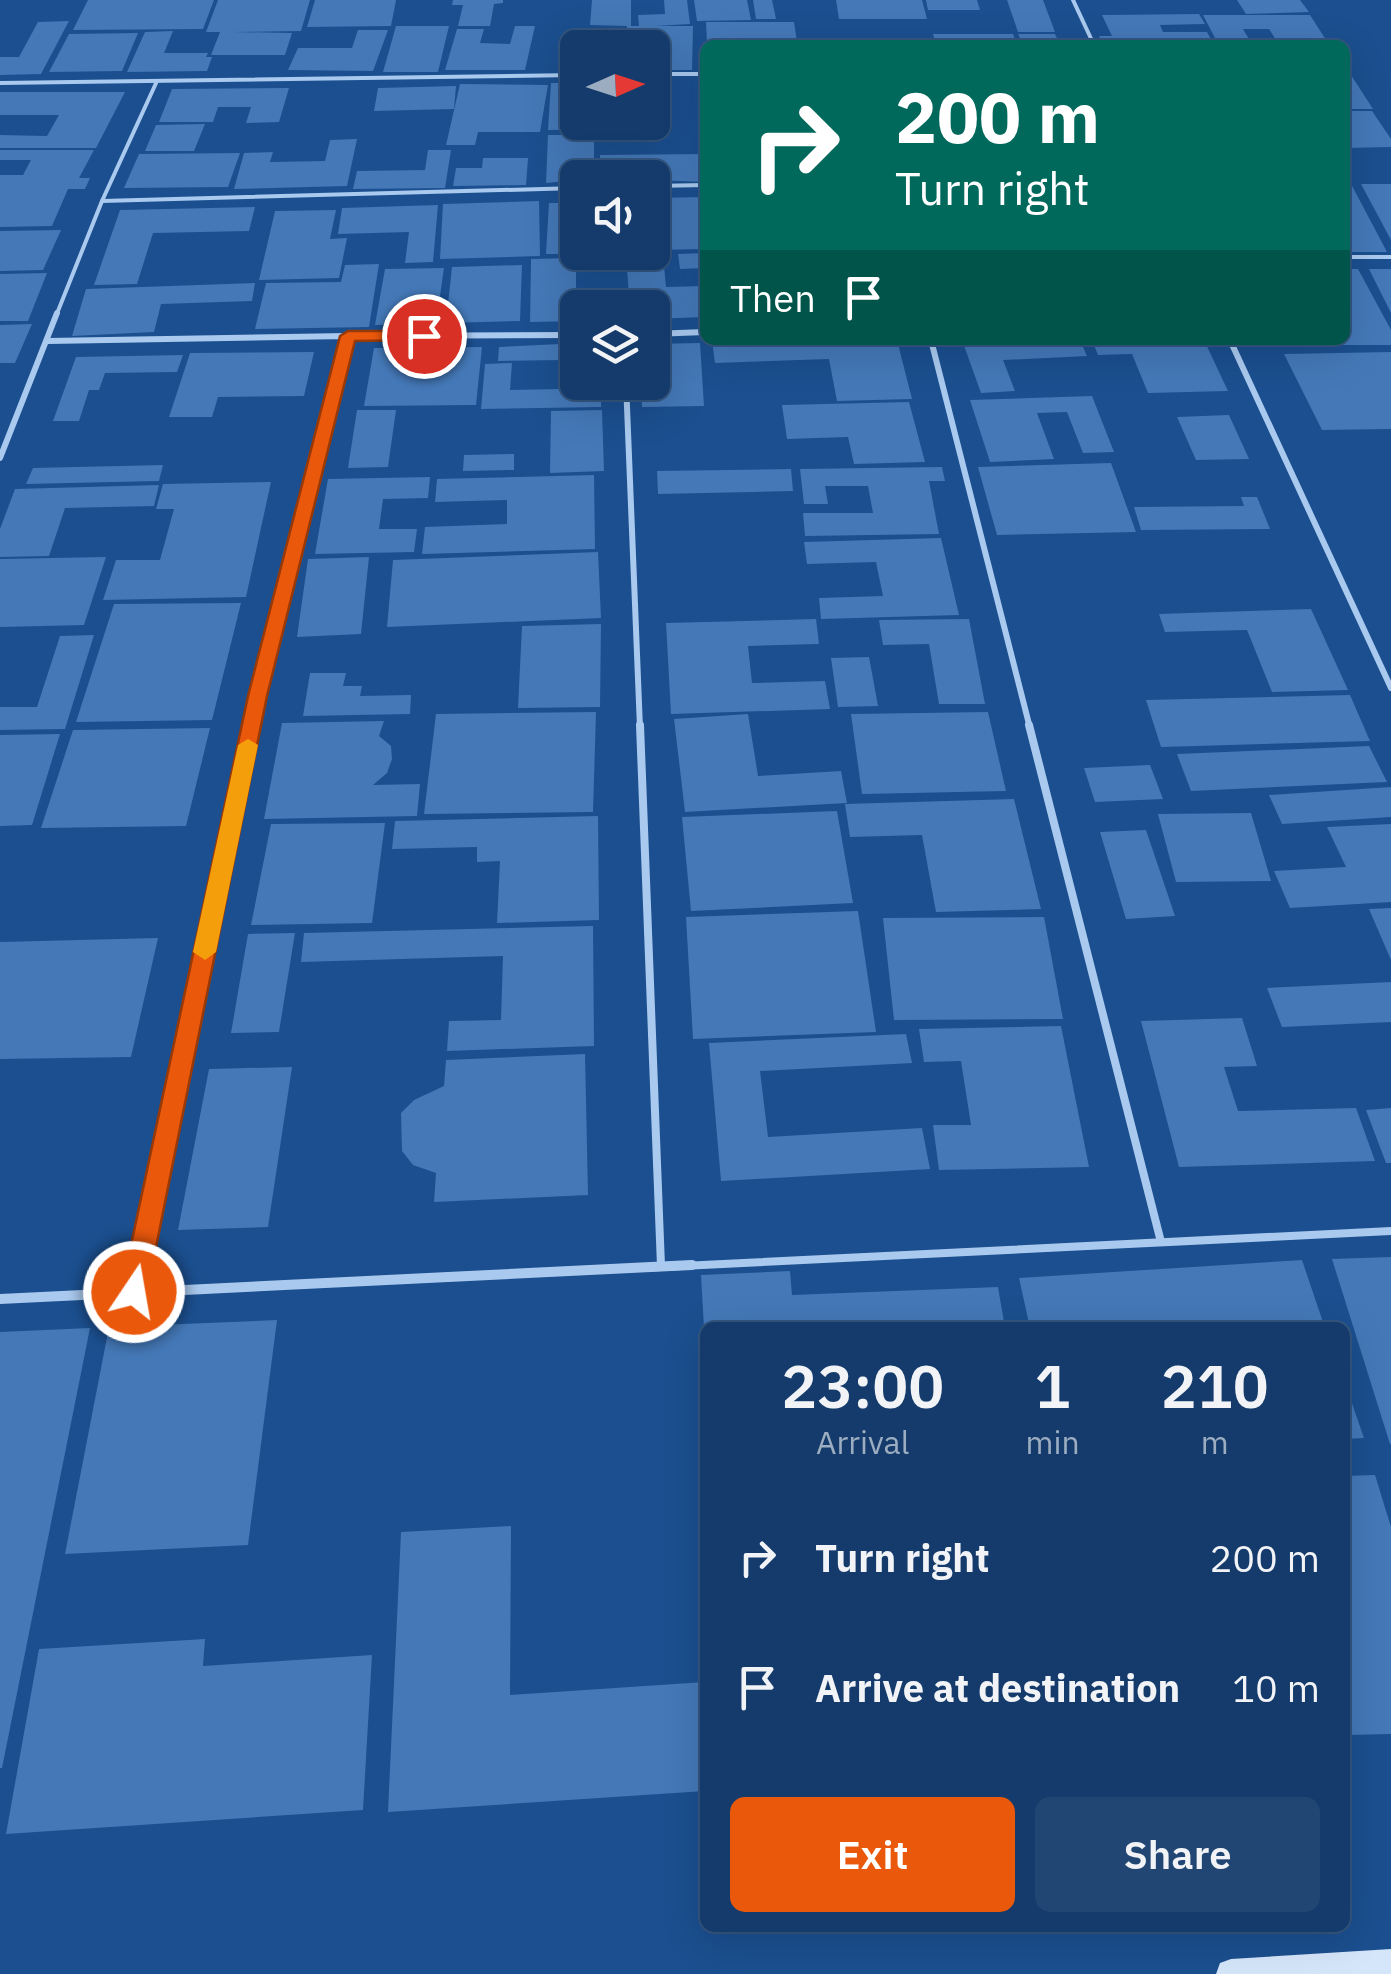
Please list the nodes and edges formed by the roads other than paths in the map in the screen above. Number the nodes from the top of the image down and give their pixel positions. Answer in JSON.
{"nodes":[{"id":1,"x":1073,"y":0,"type":"edge"},
{"id":2,"x":1092,"y":40,"type":"edge"},
{"id":3,"x":670,"y":74,"type":"edge"},
{"id":4,"x":700,"y":74,"type":"edge"},
{"id":5,"x":560,"y":75,"type":"edge"},
{"id":6,"x":158,"y":81,"type":"junction"},
{"id":7,"x":0,"y":82,"type":"edge"},
{"id":8,"x":700,"y":185,"type":"edge"},
{"id":9,"x":670,"y":186,"type":"edge"},
{"id":10,"x":560,"y":188,"type":"edge"},
{"id":11,"x":102,"y":201,"type":"junction"},
{"id":12,"x":1350,"y":257,"type":"edge"},
{"id":13,"x":1391,"y":257,"type":"edge"},
{"id":14,"x":700,"y":332,"type":"edge"},
{"id":15,"x":670,"y":333,"type":"edge"},
{"id":16,"x":560,"y":335,"type":"edge"},
{"id":17,"x":348,"y":336,"type":"junction"},
{"id":18,"x":48,"y":341,"type":"junction"},
{"id":19,"x":932,"y":345,"type":"edge"},
{"id":20,"x":1232,"y":345,"type":"edge"},
{"id":21,"x":627,"y":400,"type":"edge"},
{"id":22,"x":0,"y":458,"type":"edge"},
{"id":23,"x":1391,"y":688,"type":"edge"},
{"id":24,"x":1391,"y":1230,"type":"edge"},
{"id":25,"x":1161,"y":1242,"type":"junction"},
{"id":26,"x":661,"y":1266,"type":"junction"},
{"id":27,"x":134,"y":1292,"type":"junction"},
{"id":28,"x":0,"y":1298,"type":"edge"},
{"id":29,"x":1391,"y":1964,"type":"edge"},
{"id":30,"x":1232,"y":1974,"type":"edge"}],
"edges":[{"from":1,"to":2,"type":"lane"},
{"from":3,"to":4,"type":"lane"},
{"from":5,"to":6,"type":"lane"},
{"from":6,"to":7,"type":"lane"},
{"from":6,"to":11,"type":"lane"},
{"from":8,"to":9,"type":"lane"},
{"from":10,"to":11,"type":"lane"},
{"from":11,"to":18,"type":"lane"},
{"from":12,"to":13,"type":"lane"},
{"from":14,"to":15,"type":"lane"},
{"from":16,"to":17,"type":"lane"},
{"from":17,"to":18,"type":"lane"},
{"from":17,"to":27,"type":"lane"},
{"from":18,"to":22,"type":"lane"},
{"from":19,"to":25,"type":"lane"},
{"from":20,"to":23,"type":"lane"},
{"from":21,"to":26,"type":"lane"},
{"from":24,"to":25,"type":"lane"},
{"from":25,"to":26,"type":"lane"},
{"from":26,"to":27,"type":"lane"},
{"from":27,"to":28,"type":"lane"},
{"from":29,"to":30,"type":"main road"}]}
